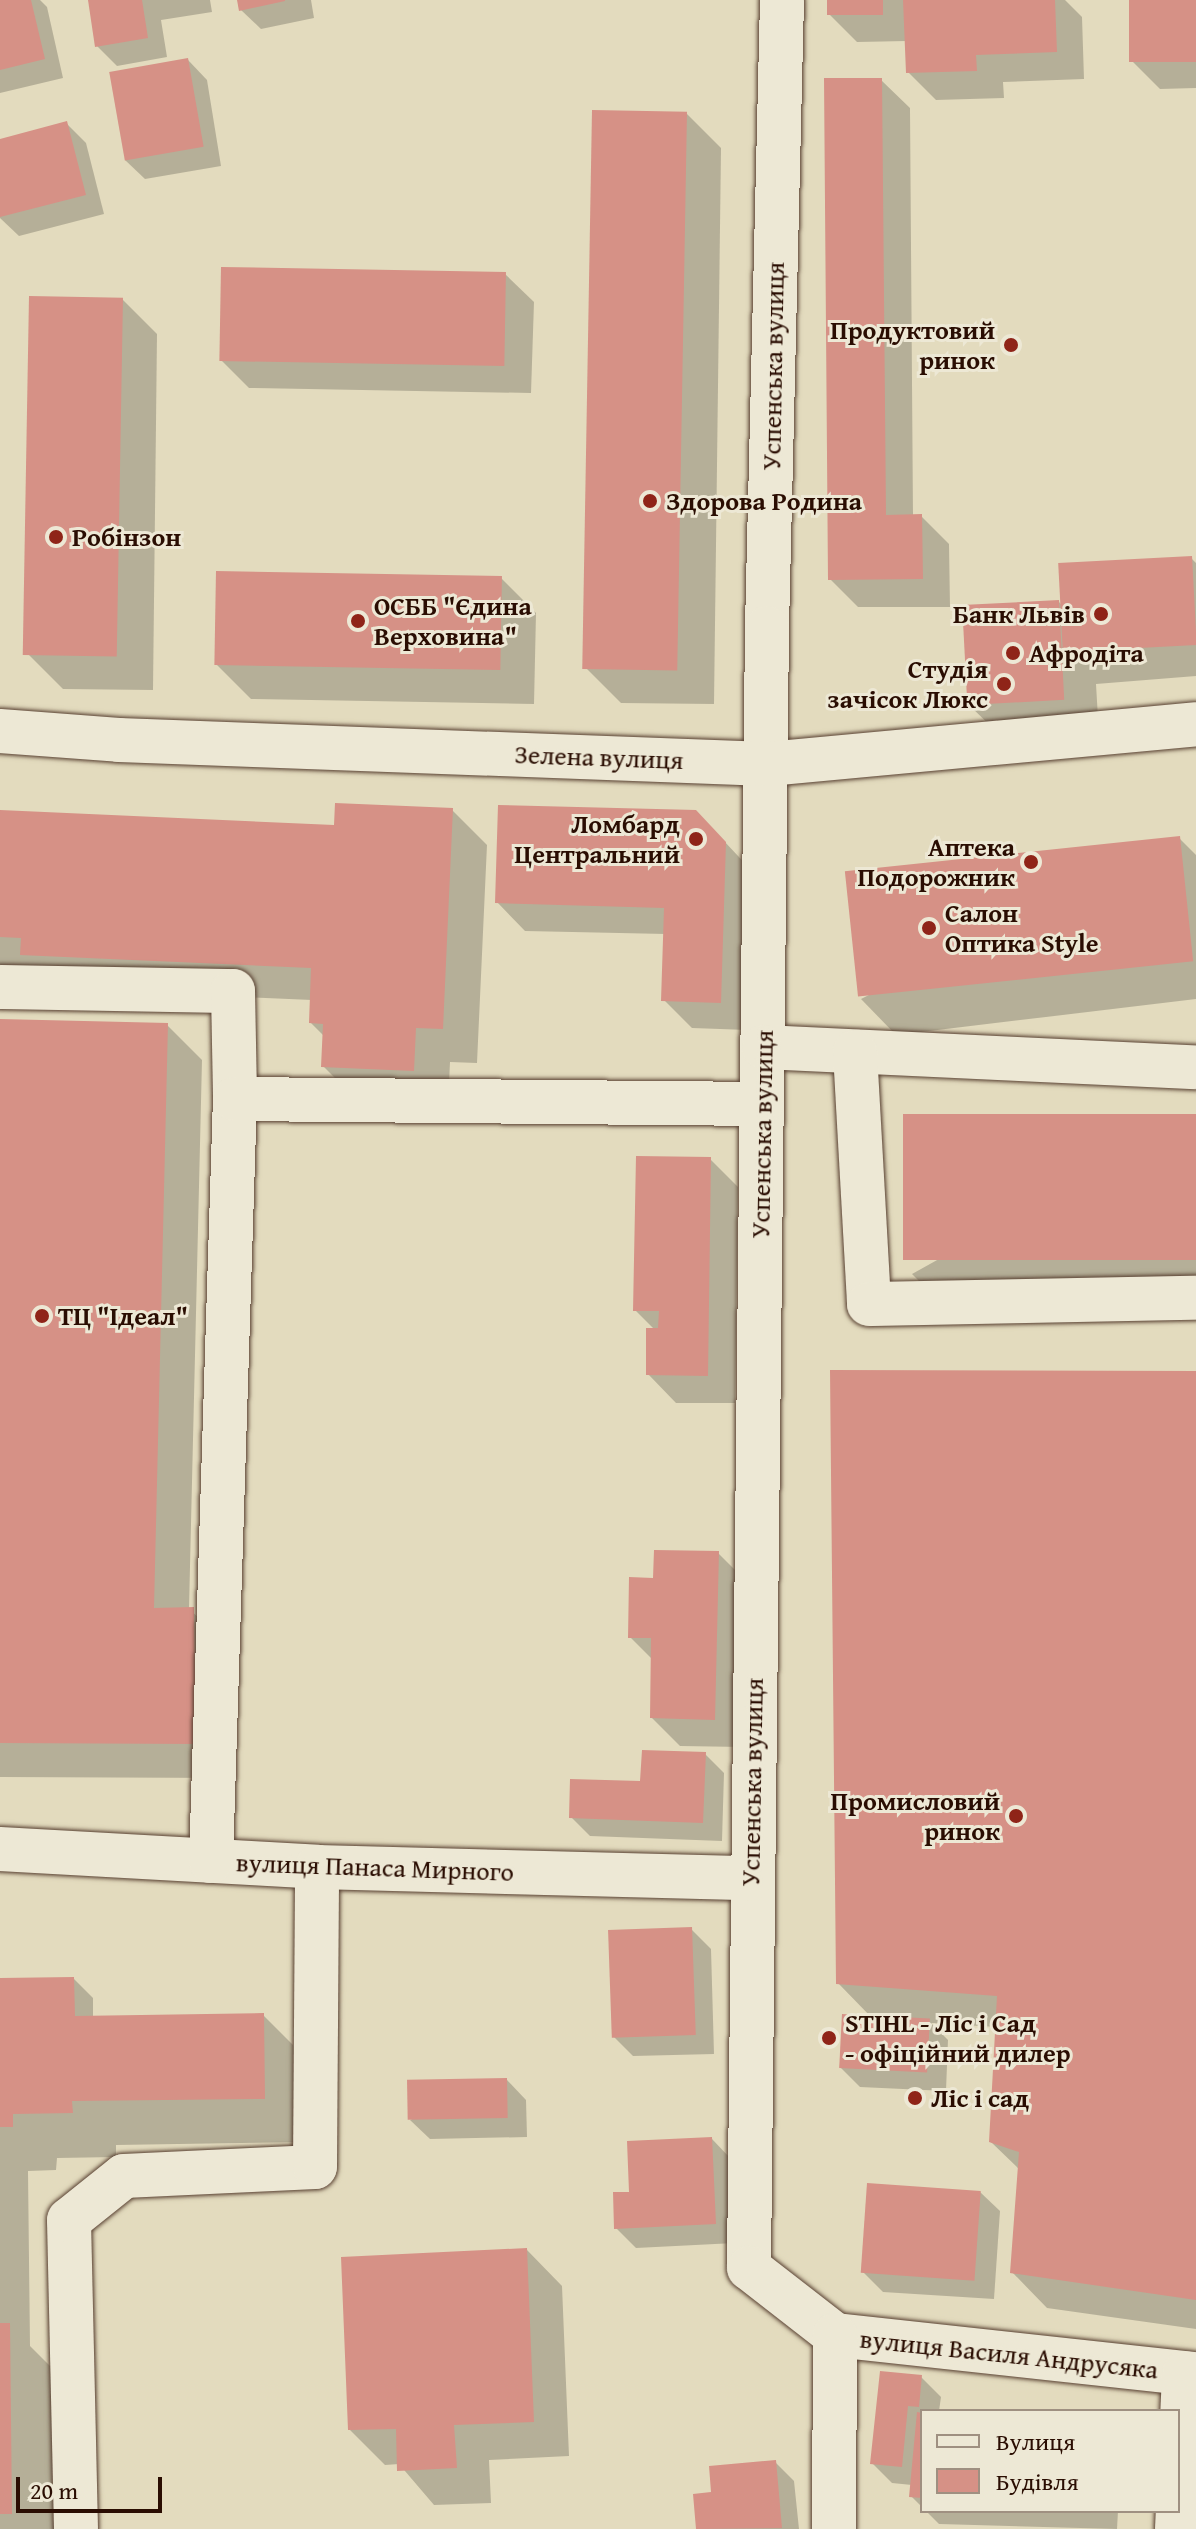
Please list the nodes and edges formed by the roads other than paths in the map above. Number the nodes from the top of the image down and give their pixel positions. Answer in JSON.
{"nodes":[{"id":1,"x":782,"y":0,"type":"edge"},
{"id":2,"x":1196,"y":724,"type":"edge"},
{"id":3,"x":0,"y":731,"type":"edge"},
{"id":4,"x":768,"y":764,"type":"junction"},
{"id":5,"x":0,"y":987,"type":"edge"},
{"id":6,"x":764,"y":1047,"type":"junction"},
{"id":7,"x":855,"y":1052,"type":"junction"},
{"id":8,"x":1196,"y":1067,"type":"edge"},
{"id":9,"x":235,"y":1099,"type":"junction"},
{"id":10,"x":761,"y":1104,"type":"junction"},
{"id":11,"x":1196,"y":1298,"type":"edge"},
{"id":12,"x":0,"y":1849,"type":"edge"},
{"id":13,"x":211,"y":1861,"type":"junction"},
{"id":14,"x":317,"y":1867,"type":"junction"},
{"id":15,"x":750,"y":1878,"type":"junction"},
{"id":16,"x":749,"y":2268,"type":"joint"},
{"id":17,"x":835,"y":2335,"type":"junction"},
{"id":18,"x":1190,"y":2374,"type":"edge"},
{"id":19,"x":1180,"y":2493,"type":"edge"},
{"id":20,"x":76,"y":2529,"type":"edge"},
{"id":21,"x":834,"y":2529,"type":"edge"}],
"edges":[{"from":1,"to":4,"type":"street","name":"Успенська вулиця"},
{"from":2,"to":4,"type":"street","name":"Зелена вулиця"},
{"from":3,"to":4,"type":"street","name":"Зелена вулиця"},
{"from":4,"to":6,"type":"street","name":"Успенська вулиця"},
{"from":5,"to":9,"type":"street"},
{"from":6,"to":7,"type":"street"},
{"from":6,"to":10,"type":"street","name":"Успенська вулиця"},
{"from":7,"to":8,"type":"street"},
{"from":7,"to":11,"type":"street"},
{"from":9,"to":10,"type":"street"},
{"from":9,"to":13,"type":"street"},
{"from":10,"to":15,"type":"street","name":"Успенська вулиця"},
{"from":12,"to":13,"type":"street","name":"вулиця Панаса Мирного"},
{"from":13,"to":14,"type":"street","name":"вулиця Панаса Мирного"},
{"from":14,"to":15,"type":"street","name":"вулиця Панаса Мирного"},
{"from":14,"to":20,"type":"street"},
{"from":15,"to":16,"type":"street","name":"Успенська вулиця"},
{"from":16,"to":17,"type":"street","name":"вулиця Василя Андрусяка"},
{"from":17,"to":18,"type":"street","name":"вулиця Василя Андрусяка"},
{"from":17,"to":21,"type":"street"},
{"from":18,"to":19,"type":"street"}]}
